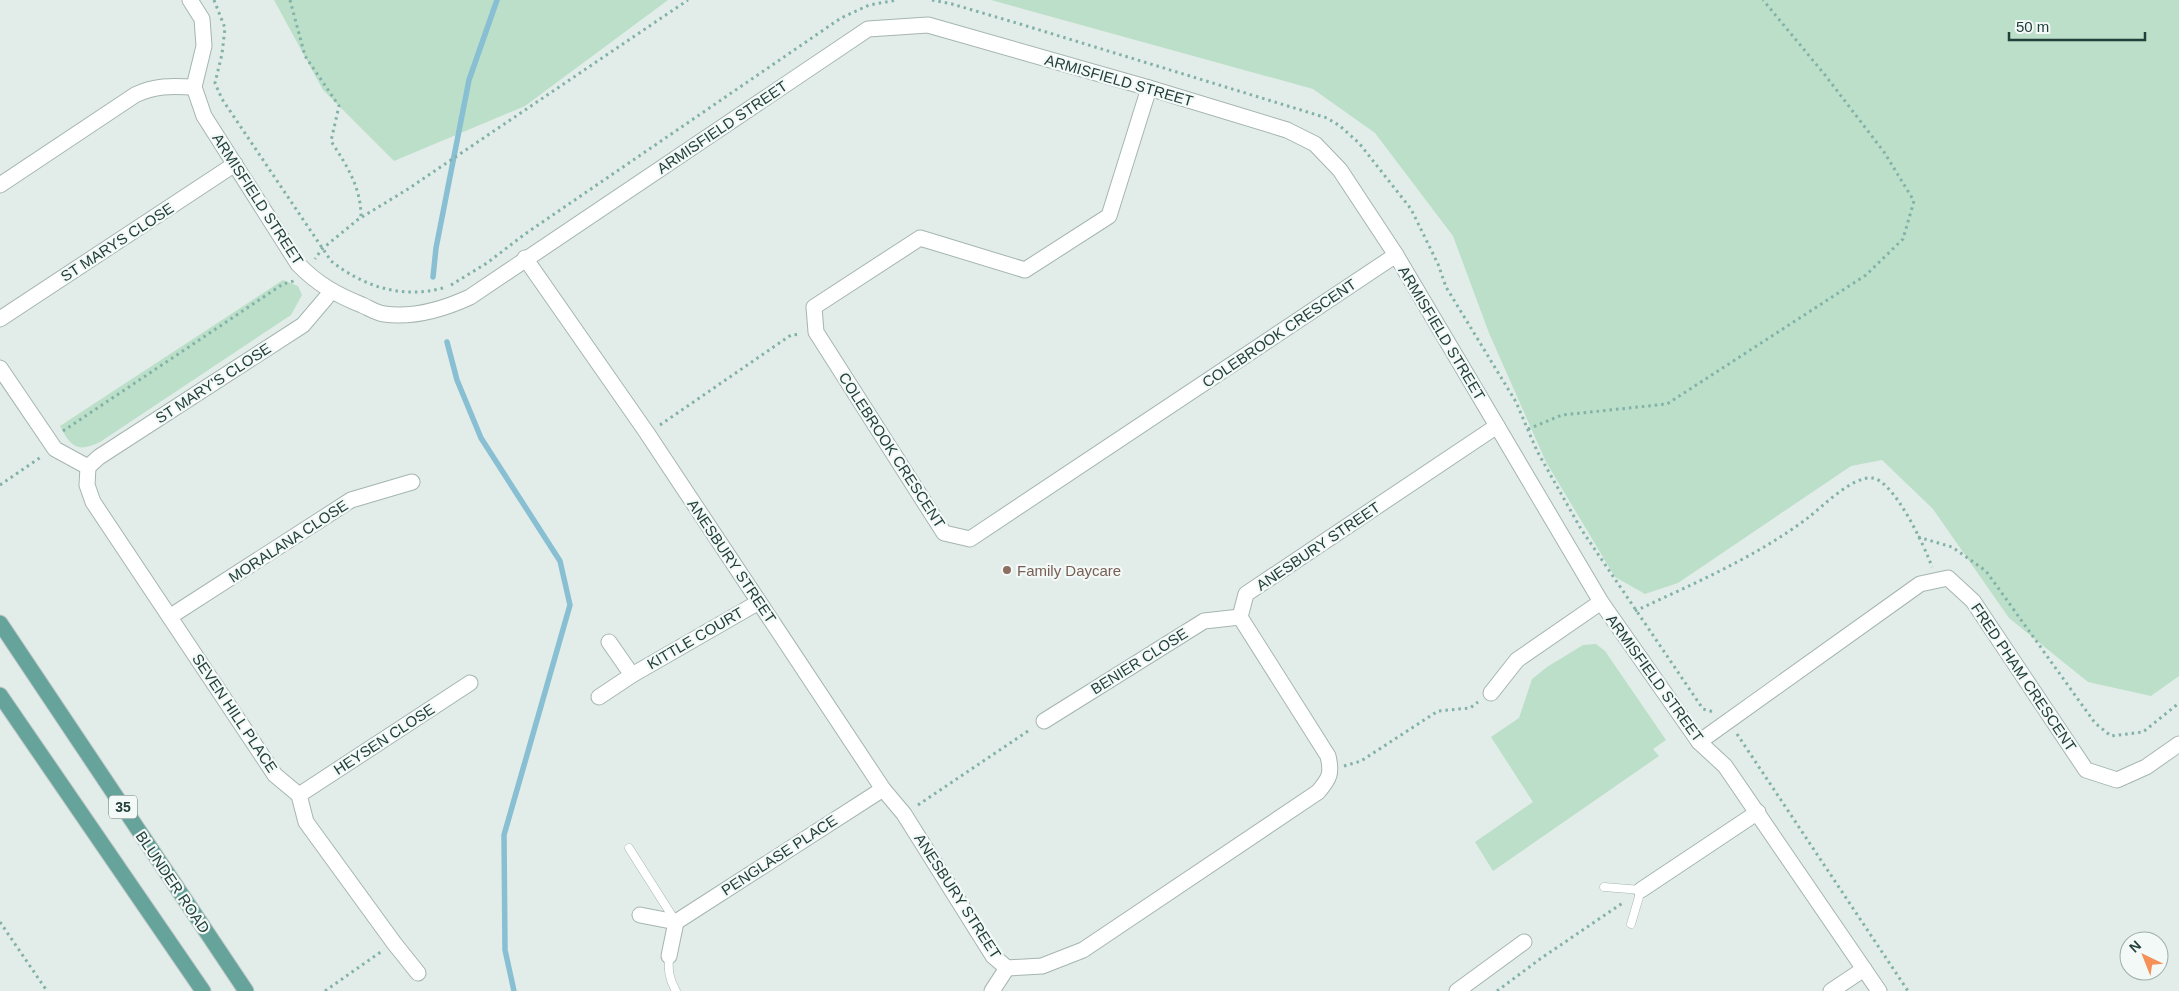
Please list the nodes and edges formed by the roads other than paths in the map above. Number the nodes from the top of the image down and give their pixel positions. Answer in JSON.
{"nodes":[{"id":1,"x":190,"y":0,"type":"edge"},
{"id":2,"x":194,"y":87,"type":"junction"},
{"id":3,"x":1149,"y":88,"type":"junction"},
{"id":4,"x":235,"y":164,"type":"junction"},
{"id":5,"x":0,"y":184,"type":"edge"},
{"id":6,"x":1396,"y":255,"type":"junction"},
{"id":7,"x":525,"y":258,"type":"junction"},
{"id":8,"x":331,"y":292,"type":"junction"},
{"id":9,"x":0,"y":319,"type":"edge"},
{"id":10,"x":0,"y":368,"type":"edge"},
{"id":11,"x":1498,"y":426,"type":"junction"},
{"id":12,"x":88,"y":467,"type":"junction"},
{"id":13,"x":412,"y":482,"type":"dead end"},
{"id":14,"x":759,"y":602,"type":"junction"},
{"id":15,"x":1601,"y":602,"type":"junction"},
{"id":16,"x":170,"y":616,"type":"junction"},
{"id":17,"x":1240,"y":617,"type":"junction"},
{"id":18,"x":0,"y":623,"type":"edge"},
{"id":19,"x":609,"y":642,"type":"dead end"},
{"id":20,"x":632,"y":675,"type":"junction"},
{"id":21,"x":470,"y":684,"type":"dead end"},
{"id":22,"x":1491,"y":694,"type":"road end"},
{"id":23,"x":0,"y":695,"type":"edge"},
{"id":24,"x":599,"y":697,"type":"dead end"},
{"id":25,"x":1044,"y":721,"type":"road end"},
{"id":26,"x":1699,"y":742,"type":"junction"},
{"id":27,"x":2179,"y":744,"type":"edge"},
{"id":28,"x":883,"y":789,"type":"junction"},
{"id":29,"x":299,"y":795,"type":"junction"},
{"id":30,"x":1758,"y":812,"type":"junction"},
{"id":31,"x":629,"y":848,"type":"dead end"},
{"id":32,"x":1604,"y":887,"type":"dead end"},
{"id":33,"x":1641,"y":890,"type":"junction"},
{"id":34,"x":640,"y":915,"type":"dead end"},
{"id":35,"x":676,"y":922,"type":"junction"},
{"id":36,"x":1632,"y":924,"type":"dead end"},
{"id":37,"x":1524,"y":942,"type":"dead end"},
{"id":38,"x":669,"y":956,"type":"joint"},
{"id":39,"x":1007,"y":968,"type":"junction"},
{"id":40,"x":1864,"y":969,"type":"junction"},
{"id":41,"x":418,"y":973,"type":"dead end"},
{"id":42,"x":203,"y":991,"type":"edge"},
{"id":43,"x":246,"y":991,"type":"edge"},
{"id":44,"x":676,"y":991,"type":"edge"},
{"id":45,"x":992,"y":991,"type":"edge"},
{"id":46,"x":1457,"y":991,"type":"edge"},
{"id":47,"x":1831,"y":991,"type":"edge"},
{"id":48,"x":1879,"y":991,"type":"edge"}],
"edges":[{"from":1,"to":2,"type":"street"},
{"from":2,"to":4,"type":"street","name":"ARMISFIELD STREET"},
{"from":2,"to":5,"type":"street"},
{"from":3,"to":6,"type":"street","name":"ARMISFIELD STREET"},
{"from":3,"to":6,"type":"street","name":"COLEBROOK CRESCENT"},
{"from":3,"to":7,"type":"street","name":"ARMISFIELD STREET"},
{"from":4,"to":8,"type":"street","name":"ARMISFIELD STREET"},
{"from":4,"to":9,"type":"street","name":"ST MARYS CLOSE"},
{"from":6,"to":11,"type":"street","name":"ARMISFIELD STREET"},
{"from":7,"to":8,"type":"street","name":"ARMISFIELD STREET"},
{"from":7,"to":14,"type":"street","name":"ANESBURY STREET"},
{"from":8,"to":12,"type":"street","name":"ST MARY'S CLOSE"},
{"from":10,"to":12,"type":"street"},
{"from":11,"to":15,"type":"street","name":"ARMISFIELD STREET"},
{"from":11,"to":17,"type":"street","name":"ANESBURY STREET"},
{"from":12,"to":16,"type":"street","name":"SEVEN HILL PLACE"},
{"from":13,"to":16,"type":"street","name":"MORALANA CLOSE"},
{"from":14,"to":20,"type":"street","name":"KITTLE COURT"},
{"from":14,"to":28,"type":"street","name":"ANESBURY STREET"},
{"from":15,"to":22,"type":"street"},
{"from":15,"to":26,"type":"street","name":"ARMISFIELD STREET"},
{"from":16,"to":29,"type":"street","name":"SEVEN HILL PLACE"},
{"from":17,"to":25,"type":"street","name":"BENIER CLOSE"},
{"from":17,"to":39,"type":"street","name":"ANESBURY STREET"},
{"from":18,"to":43,"type":"main road","name":"BLUNDER ROAD","number":"35"},
{"from":19,"to":20,"type":"street","name":"KITTLE COURT"},
{"from":20,"to":24,"type":"street","name":"KITTLE COURT"},
{"from":21,"to":29,"type":"street","name":"HEYSEN CLOSE"},
{"from":23,"to":42,"type":"main road","number":"35"},
{"from":26,"to":27,"type":"street","name":"FRED PHAM CRESCENT"},
{"from":26,"to":30,"type":"street","name":"ARMISFIELD STREET"},
{"from":28,"to":35,"type":"street","name":"PENGLASE PLACE"},
{"from":28,"to":39,"type":"street","name":"ANESBURY STREET"},
{"from":29,"to":41,"type":"street"},
{"from":30,"to":33,"type":"street"},
{"from":30,"to":40,"type":"street","name":"ARMISFIELD STREET"},
{"from":31,"to":35,"type":"lane"},
{"from":32,"to":33,"type":"lane"},
{"from":33,"to":36,"type":"lane"},
{"from":34,"to":35,"type":"street"},
{"from":35,"to":38,"type":"street"},
{"from":37,"to":46,"type":"street"},
{"from":38,"to":44,"type":"lane"},
{"from":39,"to":45,"type":"street"},
{"from":40,"to":47,"type":"street"},
{"from":40,"to":48,"type":"street","name":"ARMISFIELD STREET"}]}
